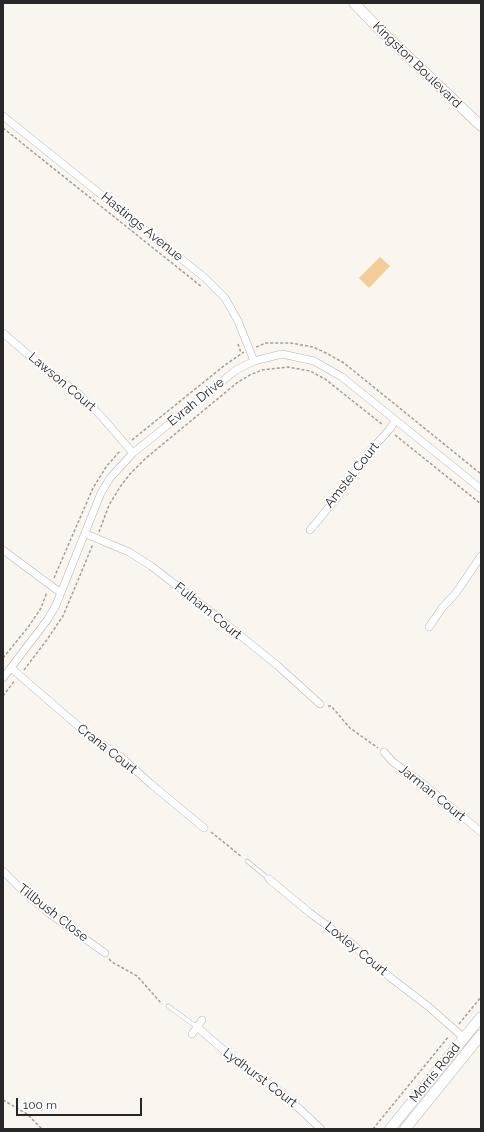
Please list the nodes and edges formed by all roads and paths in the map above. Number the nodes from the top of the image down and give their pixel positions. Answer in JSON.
{"nodes":[{"id":1,"x":354,"y":3,"type":"edge"},
{"id":2,"x":3,"y":116,"type":"edge"},
{"id":3,"x":481,"y":126,"type":"edge"},
{"id":4,"x":3,"y":128,"type":"edge"},
{"id":5,"x":205,"y":289,"type":"dead end"},
{"id":6,"x":3,"y":333,"type":"edge"},
{"id":7,"x":238,"y":342,"type":"dead end"},
{"id":8,"x":250,"y":350,"type":"junction"},
{"id":9,"x":241,"y":353,"type":"junction"},
{"id":10,"x":254,"y":361,"type":"junction"},
{"id":11,"x":395,"y":421,"type":"junction"},
{"id":12,"x":389,"y":430,"type":"junction"},
{"id":13,"x":126,"y":445,"type":"junction"},
{"id":14,"x":133,"y":452,"type":"junction"},
{"id":15,"x":481,"y":474,"type":"edge"},
{"id":16,"x":481,"y":490,"type":"edge"},
{"id":17,"x":481,"y":504,"type":"edge"},
{"id":18,"x":310,"y":530,"type":"dead end"},
{"id":19,"x":86,"y":534,"type":"junction"},
{"id":20,"x":96,"y":538,"type":"junction"},
{"id":21,"x":3,"y":550,"type":"edge"},
{"id":22,"x":481,"y":556,"type":"edge"},
{"id":23,"x":50,"y":585,"type":"junction"},
{"id":24,"x":61,"y":593,"type":"junction"},
{"id":25,"x":429,"y":627,"type":"dead end"},
{"id":26,"x":3,"y":658,"type":"edge"},
{"id":27,"x":11,"y":668,"type":"junction"},
{"id":28,"x":19,"y":676,"type":"junction"},
{"id":29,"x":3,"y":678,"type":"edge"},
{"id":30,"x":3,"y":696,"type":"edge"},
{"id":31,"x":320,"y":704,"type":"joint"},
{"id":32,"x":384,"y":752,"type":"joint"},
{"id":33,"x":204,"y":828,"type":"joint"},
{"id":34,"x":481,"y":832,"type":"edge"},
{"id":35,"x":247,"y":861,"type":"joint"},
{"id":36,"x":3,"y":871,"type":"edge"},
{"id":37,"x":269,"y":879,"type":"joint"},
{"id":38,"x":105,"y":954,"type":"joint"},
{"id":39,"x":481,"y":997,"type":"edge"},
{"id":40,"x":480,"y":1000,"type":"edge"},
{"id":41,"x":168,"y":1006,"type":"joint"},
{"id":42,"x":202,"y":1020,"type":"dead end"},
{"id":43,"x":480,"y":1021,"type":"edge"},
{"id":44,"x":197,"y":1028,"type":"junction"},
{"id":45,"x":454,"y":1029,"type":"junction"},
{"id":46,"x":192,"y":1034,"type":"dead end"},
{"id":47,"x":481,"y":1035,"type":"edge"},
{"id":48,"x":464,"y":1038,"type":"junction"},
{"id":49,"x":3,"y":1100,"type":"edge"},
{"id":50,"x":42,"y":1129,"type":"edge"},
{"id":51,"x":321,"y":1129,"type":"edge"},
{"id":52,"x":373,"y":1129,"type":"edge"},
{"id":53,"x":390,"y":1129,"type":"edge"},
{"id":54,"x":405,"y":1129,"type":"edge"}],
"edges":[{"from":1,"to":3,"type":"street","name":"Kingston Boulevard"},
{"from":2,"to":8,"type":"street","name":"Hastings Avenue"},
{"from":4,"to":5,"type":"path"},
{"from":6,"to":13,"type":"street","name":"Lawson Court"},
{"from":7,"to":9,"type":"path"},
{"from":8,"to":9,"type":"path"},
{"from":8,"to":10,"type":"street","name":"Hastings Avenue"},
{"from":8,"to":15,"type":"path"},
{"from":9,"to":13,"type":"path"},
{"from":10,"to":11,"type":"street","name":"Evrah Drive"},
{"from":10,"to":14,"type":"street","name":"Evrah Drive"},
{"from":11,"to":12,"type":"street","name":"Amstel Court"},
{"from":11,"to":16,"type":"street","name":"Evrah Drive"},
{"from":12,"to":17,"type":"path"},
{"from":12,"to":18,"type":"street","name":"Amstel Court"},
{"from":12,"to":20,"type":"path"},
{"from":13,"to":14,"type":"street","name":"Lawson Court"},
{"from":13,"to":23,"type":"path"},
{"from":14,"to":19,"type":"street","name":"Evrah Drive"},
{"from":19,"to":20,"type":"street","name":"Fulham Court"},
{"from":19,"to":24,"type":"street","name":"Evrah Drive"},
{"from":20,"to":28,"type":"path"},
{"from":20,"to":31,"type":"street","name":"Fulham Court"},
{"from":21,"to":23,"type":"street"},
{"from":22,"to":25,"type":"street"},
{"from":23,"to":24,"type":"street"},
{"from":23,"to":26,"type":"path"},
{"from":24,"to":27,"type":"street","name":"Evrah Drive"},
{"from":27,"to":28,"type":"street","name":"Crana Court"},
{"from":27,"to":29,"type":"street","name":"Evrah Drive"},
{"from":28,"to":30,"type":"path"},
{"from":28,"to":33,"type":"street","name":"Crana Court"},
{"from":31,"to":32,"type":"path"},
{"from":32,"to":34,"type":"street","name":"Jarman Court"},
{"from":33,"to":35,"type":"path"},
{"from":35,"to":37,"type":"lane","name":"Loxley Court"},
{"from":36,"to":38,"type":"street","name":"Tillbush Close"},
{"from":37,"to":45,"type":"street","name":"Loxley Court"},
{"from":38,"to":41,"type":"path"},
{"from":39,"to":40,"type":"path"},
{"from":40,"to":45,"type":"path"},
{"from":41,"to":44,"type":"lane","name":"Lydhurst Court"},
{"from":42,"to":44,"type":"street"},
{"from":43,"to":48,"type":"street","name":"Morris Road"},
{"from":44,"to":46,"type":"street"},
{"from":44,"to":51,"type":"street","name":"Lydhurst Court"},
{"from":45,"to":48,"type":"street","name":"Loxley Court"},
{"from":45,"to":52,"type":"path"},
{"from":47,"to":54,"type":"street","name":"Morris Road"},
{"from":48,"to":53,"type":"street","name":"Morris Road"},
{"from":49,"to":50,"type":"path"}]}
